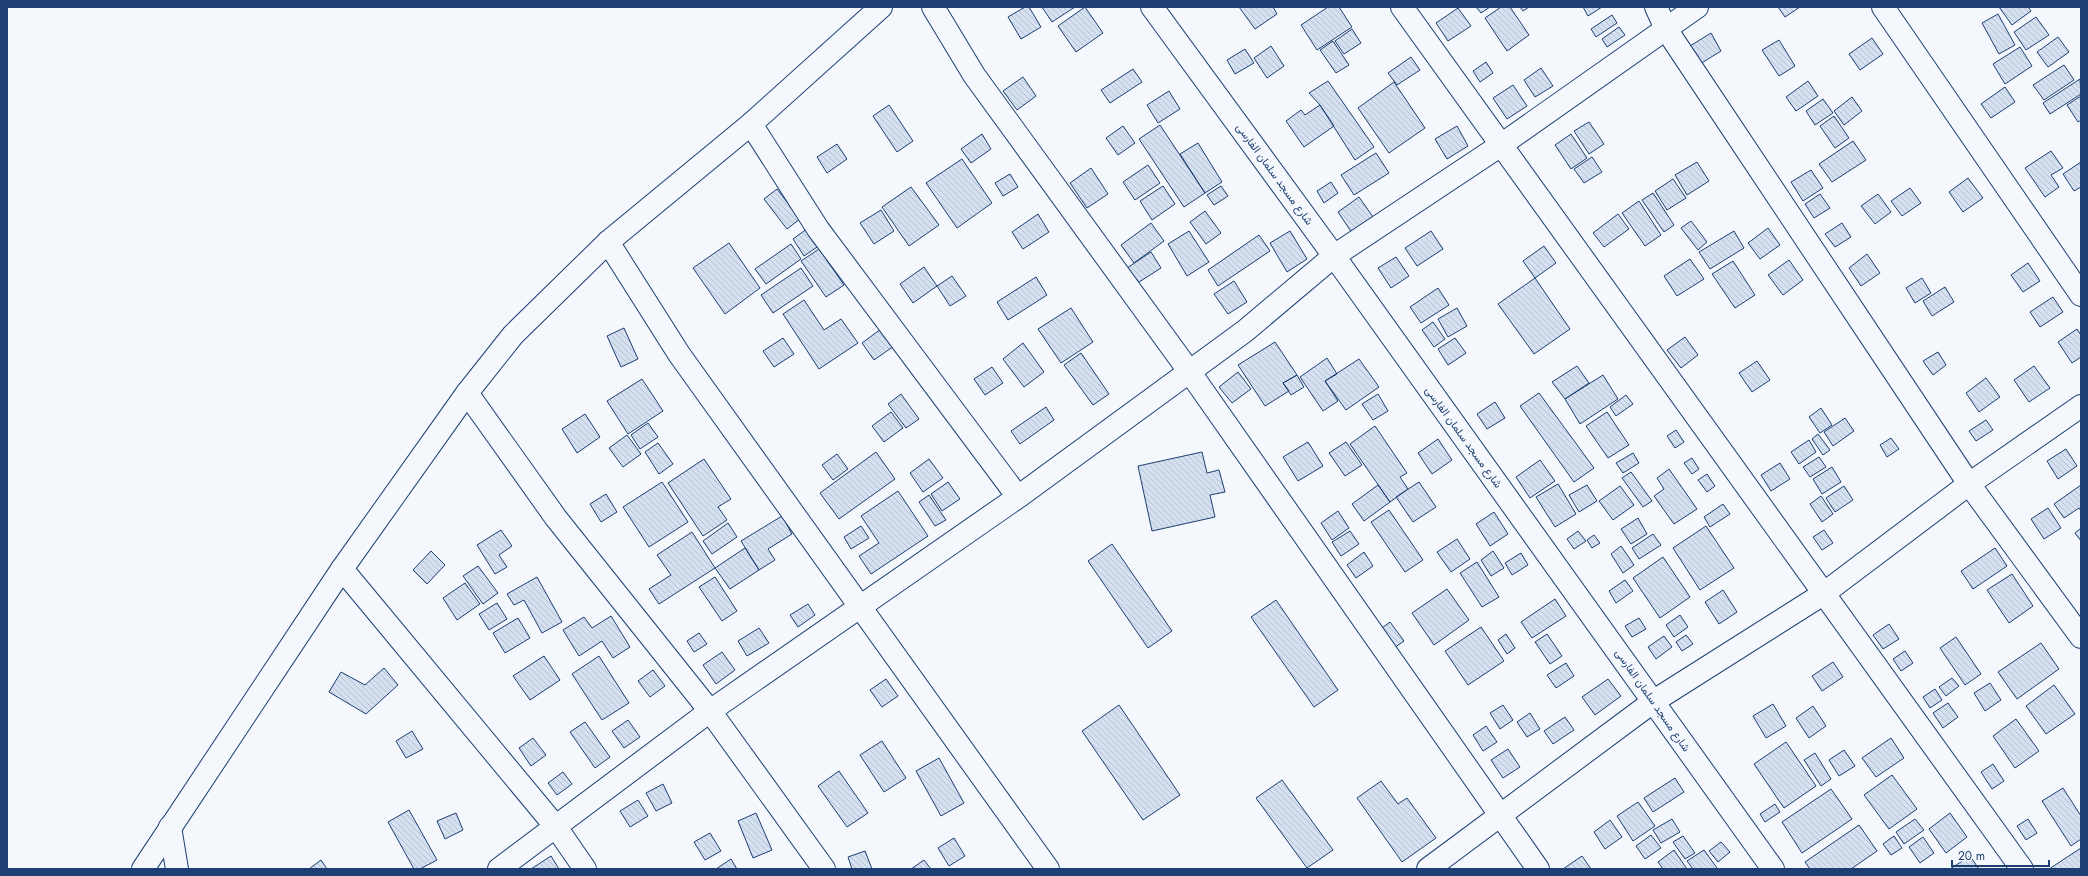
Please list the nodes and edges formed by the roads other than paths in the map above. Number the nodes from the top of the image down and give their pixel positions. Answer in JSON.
{"nodes":[{"id":1,"x":881,"y":7,"type":"edge"},
{"id":2,"x":933,"y":7,"type":"edge"},
{"id":3,"x":1152,"y":7,"type":"edge"},
{"id":4,"x":1402,"y":7,"type":"edge"},
{"id":5,"x":1656,"y":7,"type":"edge"},
{"id":6,"x":1697,"y":7,"type":"edge"},
{"id":7,"x":1883,"y":7,"type":"edge"},
{"id":8,"x":1666,"y":29,"type":"junction"},
{"id":9,"x":751,"y":124,"type":"junction"},
{"id":10,"x":1500,"y":145,"type":"junction"},
{"id":11,"x":608,"y":242,"type":"junction"},
{"id":12,"x":1334,"y":256,"type":"junction"},
{"id":13,"x":2081,"y":295,"type":"edge"},
{"id":14,"x":1189,"y":372,"type":"junction"},
{"id":15,"x":467,"y":393,"type":"junction"},
{"id":16,"x":2081,"y":406,"type":"edge"},
{"id":17,"x":1969,"y":484,"type":"junction"},
{"id":18,"x":1018,"y":497,"type":"junction"},
{"id":19,"x":342,"y":569,"type":"junction"},
{"id":20,"x":1823,"y":594,"type":"junction"},
{"id":21,"x":861,"y":608,"type":"junction"},
{"id":22,"x":2081,"y":637,"type":"edge"},
{"id":23,"x":1654,"y":702,"type":"junction"},
{"id":24,"x":710,"y":711,"type":"junction"},
{"id":25,"x":1499,"y":816,"type":"junction"},
{"id":26,"x":170,"y":827,"type":"junction"},
{"id":27,"x":556,"y":827,"type":"junction"},
{"id":28,"x":142,"y":869,"type":"edge"},
{"id":29,"x":177,"y":869,"type":"edge"},
{"id":30,"x":500,"y":869,"type":"edge"},
{"id":31,"x":585,"y":869,"type":"edge"},
{"id":32,"x":824,"y":869,"type":"edge"},
{"id":33,"x":1048,"y":869,"type":"edge"},
{"id":34,"x":1428,"y":869,"type":"edge"},
{"id":35,"x":1538,"y":869,"type":"edge"},
{"id":36,"x":1772,"y":869,"type":"edge"},
{"id":37,"x":2022,"y":869,"type":"edge"}],
"edges":[{"from":1,"to":9,"type":"street"},
{"from":2,"to":14,"type":"street"},
{"from":3,"to":12,"type":"street","name":"شارع مسجد سلمان الفارسى"},
{"from":4,"to":10,"type":"street"},
{"from":5,"to":8,"type":"street"},
{"from":6,"to":8,"type":"street"},
{"from":7,"to":13,"type":"street"},
{"from":8,"to":10,"type":"street"},
{"from":8,"to":17,"type":"street"},
{"from":9,"to":11,"type":"street"},
{"from":9,"to":18,"type":"street"},
{"from":10,"to":12,"type":"street"},
{"from":10,"to":20,"type":"street"},
{"from":11,"to":15,"type":"street"},
{"from":11,"to":21,"type":"street"},
{"from":12,"to":14,"type":"street"},
{"from":12,"to":23,"type":"street","name":"شارع مسجد سلمان الفارسى"},
{"from":14,"to":18,"type":"street"},
{"from":14,"to":25,"type":"street"},
{"from":15,"to":19,"type":"street"},
{"from":15,"to":24,"type":"street"},
{"from":16,"to":17,"type":"street"},
{"from":17,"to":20,"type":"street"},
{"from":17,"to":22,"type":"street"},
{"from":18,"to":21,"type":"street"},
{"from":19,"to":26,"type":"street"},
{"from":19,"to":27,"type":"street"},
{"from":20,"to":23,"type":"street"},
{"from":20,"to":37,"type":"street"},
{"from":21,"to":24,"type":"street"},
{"from":21,"to":33,"type":"street"},
{"from":23,"to":25,"type":"street"},
{"from":23,"to":36,"type":"street","name":"شارع مسجد سلمان الفارسى"},
{"from":24,"to":27,"type":"street"},
{"from":24,"to":32,"type":"street"},
{"from":25,"to":34,"type":"street"},
{"from":25,"to":35,"type":"street"},
{"from":26,"to":28,"type":"street"},
{"from":26,"to":29,"type":"street"},
{"from":27,"to":30,"type":"street"},
{"from":27,"to":31,"type":"street"}]}
